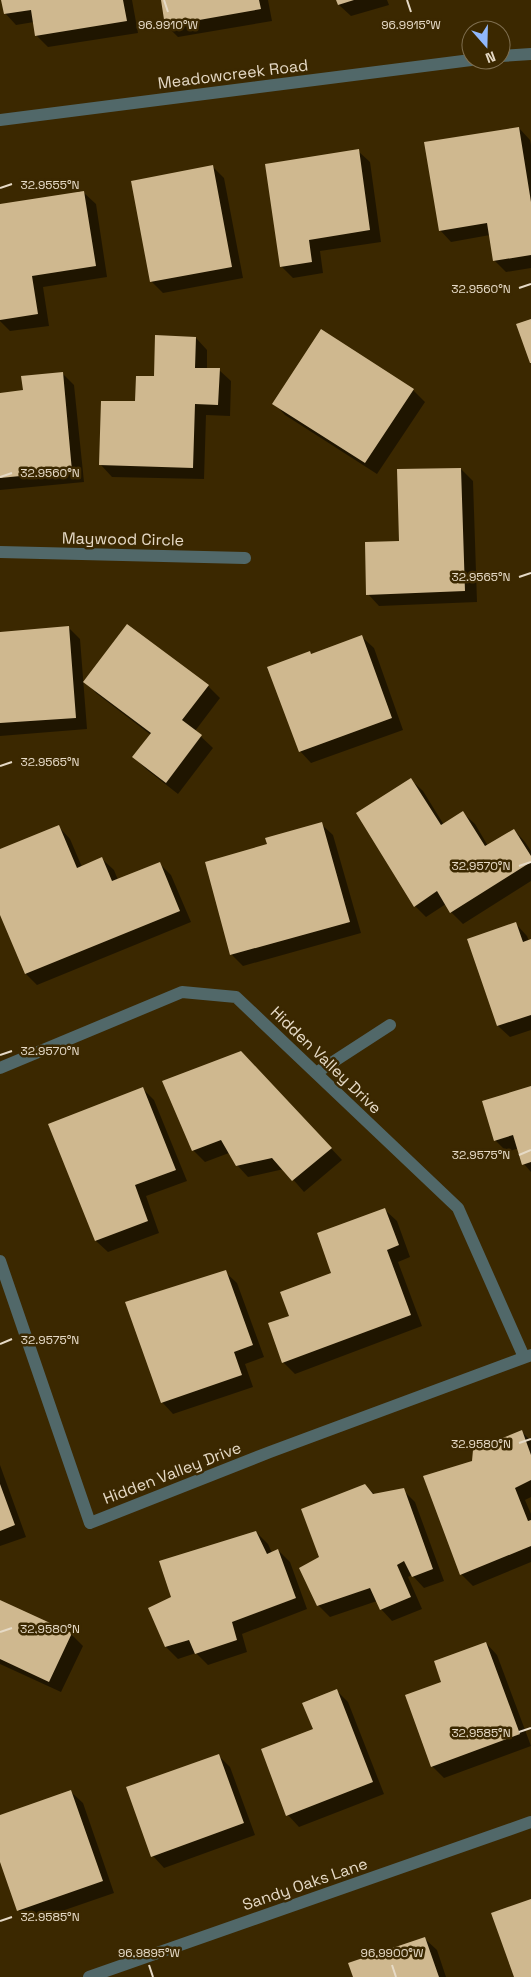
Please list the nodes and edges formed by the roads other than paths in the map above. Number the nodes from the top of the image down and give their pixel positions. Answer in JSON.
{"nodes":[{"id":1,"x":531,"y":54,"type":"edge"},
{"id":2,"x":511,"y":55,"type":"edge"},
{"id":3,"x":461,"y":61,"type":"edge"},
{"id":4,"x":0,"y":120,"type":"edge"},
{"id":5,"x":0,"y":552,"type":"edge"},
{"id":6,"x":245,"y":558,"type":"dead end"},
{"id":7,"x":390,"y":1024,"type":"dead end"},
{"id":8,"x":0,"y":1068,"type":"edge"},
{"id":9,"x":316,"y":1073,"type":"junction"},
{"id":10,"x":0,"y":1261,"type":"edge"},
{"id":11,"x":528,"y":1356,"type":"edge"},
{"id":12,"x":531,"y":1822,"type":"edge"},
{"id":13,"x":89,"y":1977,"type":"edge"}],
"edges":[{"from":1,"to":2,"type":"street"},
{"from":3,"to":4,"type":"street","name":"Meadowcreek Road"},
{"from":5,"to":6,"type":"street","name":"Maywood Circle"},
{"from":7,"to":9,"type":"street"},
{"from":8,"to":9,"type":"street","name":"Hidden Valley Drive"},
{"from":9,"to":11,"type":"street","name":"Hidden Valley Drive"},
{"from":10,"to":11,"type":"street","name":"Hidden Valley Drive"},
{"from":12,"to":13,"type":"street","name":"Sandy Oaks Lane"}]}
